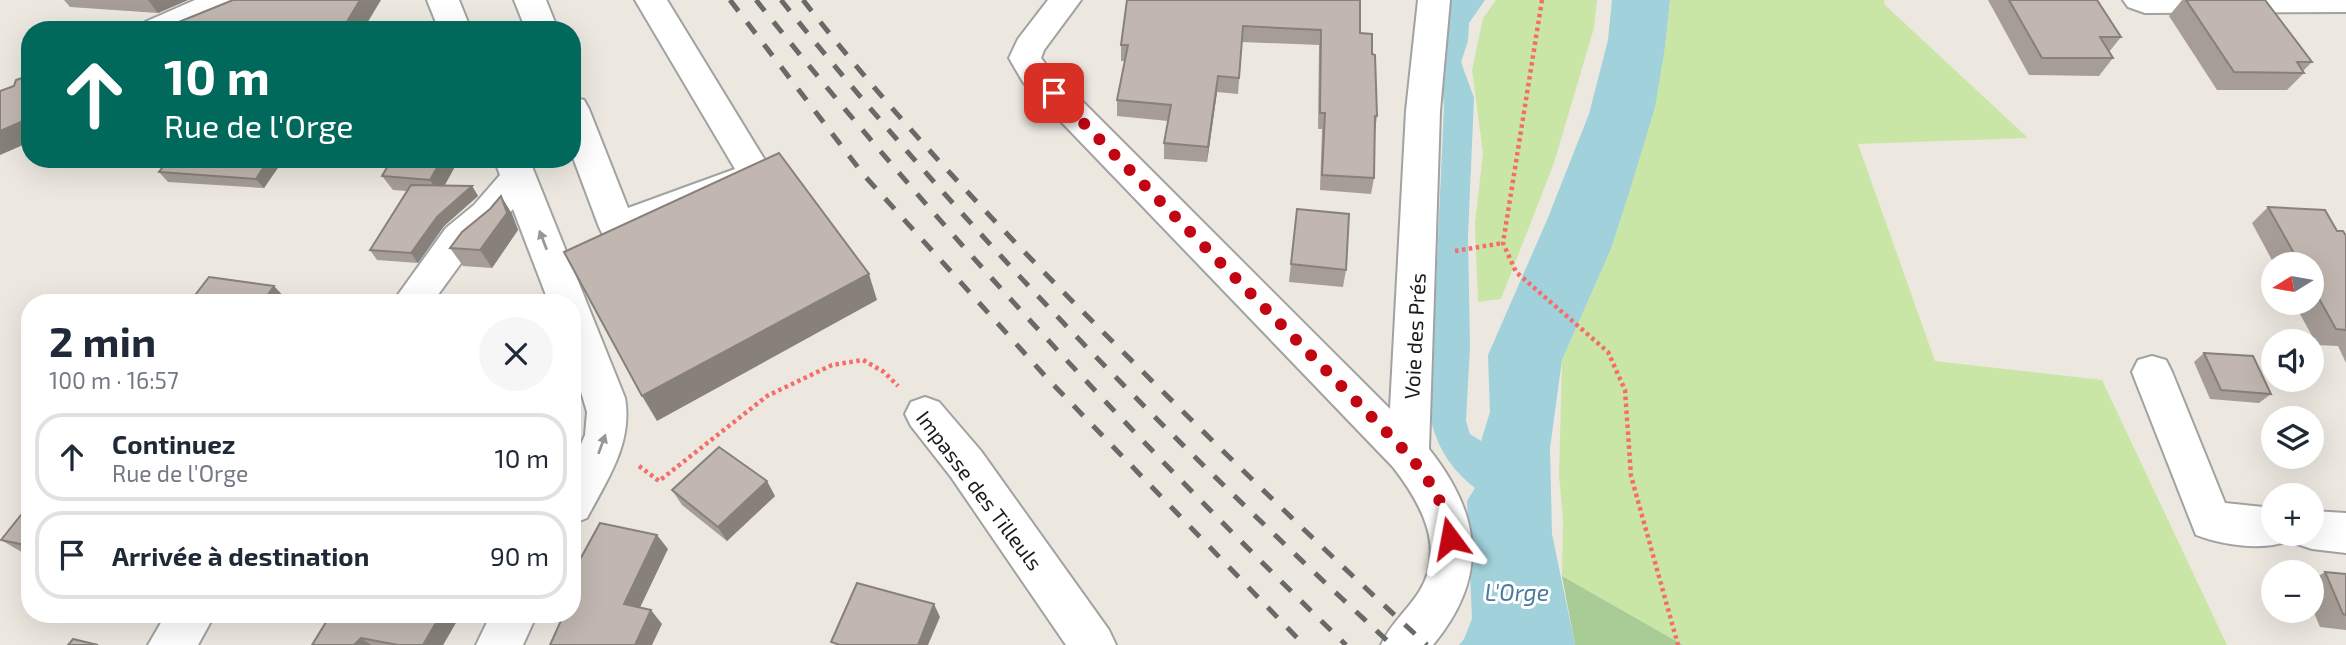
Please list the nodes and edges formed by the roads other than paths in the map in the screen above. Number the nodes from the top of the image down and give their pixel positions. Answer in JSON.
{"nodes":[{"id":1,"x":223,"y":0,"type":"edge"},
{"id":2,"x":443,"y":0,"type":"edge"},
{"id":3,"x":530,"y":0,"type":"edge"},
{"id":4,"x":651,"y":0,"type":"edge"},
{"id":5,"x":1065,"y":0,"type":"edge"},
{"id":6,"x":1434,"y":0,"type":"edge"},
{"id":7,"x":2139,"y":0,"type":"edge"},
{"id":8,"x":2346,"y":2,"type":"edge"},
{"id":9,"x":176,"y":21,"type":"edge"},
{"id":10,"x":451,"y":21,"type":"edge"},
{"id":11,"x":538,"y":21,"type":"edge"},
{"id":12,"x":581,"y":133,"type":"edge"},
{"id":13,"x":515,"y":168,"type":"edge"},
{"id":14,"x":418,"y":294,"type":"edge"},
{"id":15,"x":564,"y":294,"type":"edge"},
{"id":16,"x":581,"y":338,"type":"edge"},
{"id":17,"x":2152,"y":372,"type":"dead end"},
{"id":18,"x":925,"y":414,"type":"road end"},
{"id":19,"x":1408,"y":454,"type":"junction"},
{"id":20,"x":581,"y":487,"type":"edge"},
{"id":21,"x":2261,"y":526,"type":"edge"},
{"id":22,"x":2324,"y":531,"type":"edge"},
{"id":23,"x":2346,"y":533,"type":"edge"},
{"id":24,"x":186,"y":623,"type":"edge"},
{"id":25,"x":510,"y":623,"type":"edge"},
{"id":26,"x":171,"y":645,"type":"edge"},
{"id":27,"x":499,"y":645,"type":"edge"},
{"id":28,"x":1093,"y":645,"type":"edge"},
{"id":29,"x":1404,"y":645,"type":"edge"}],
"edges":[{"from":1,"to":9,"type":"street"},
{"from":2,"to":10,"type":"street"},
{"from":3,"to":11,"type":"street"},
{"from":4,"to":12,"type":"street"},
{"from":5,"to":19,"type":"street"},
{"from":6,"to":19,"type":"street","name":"Voie des Prés"},
{"from":7,"to":8,"type":"street"},
{"from":13,"to":14,"type":"street"},
{"from":15,"to":13,"type":"street","one_way":true},
{"from":20,"to":16,"type":"street","one_way":true},
{"from":17,"to":21,"type":"street"},
{"from":18,"to":28,"type":"street","name":"Impasse des Tilleuls"},
{"from":19,"to":29,"type":"street"},
{"from":22,"to":23,"type":"street"},
{"from":24,"to":26,"type":"street"},
{"from":25,"to":27,"type":"street"}]}
